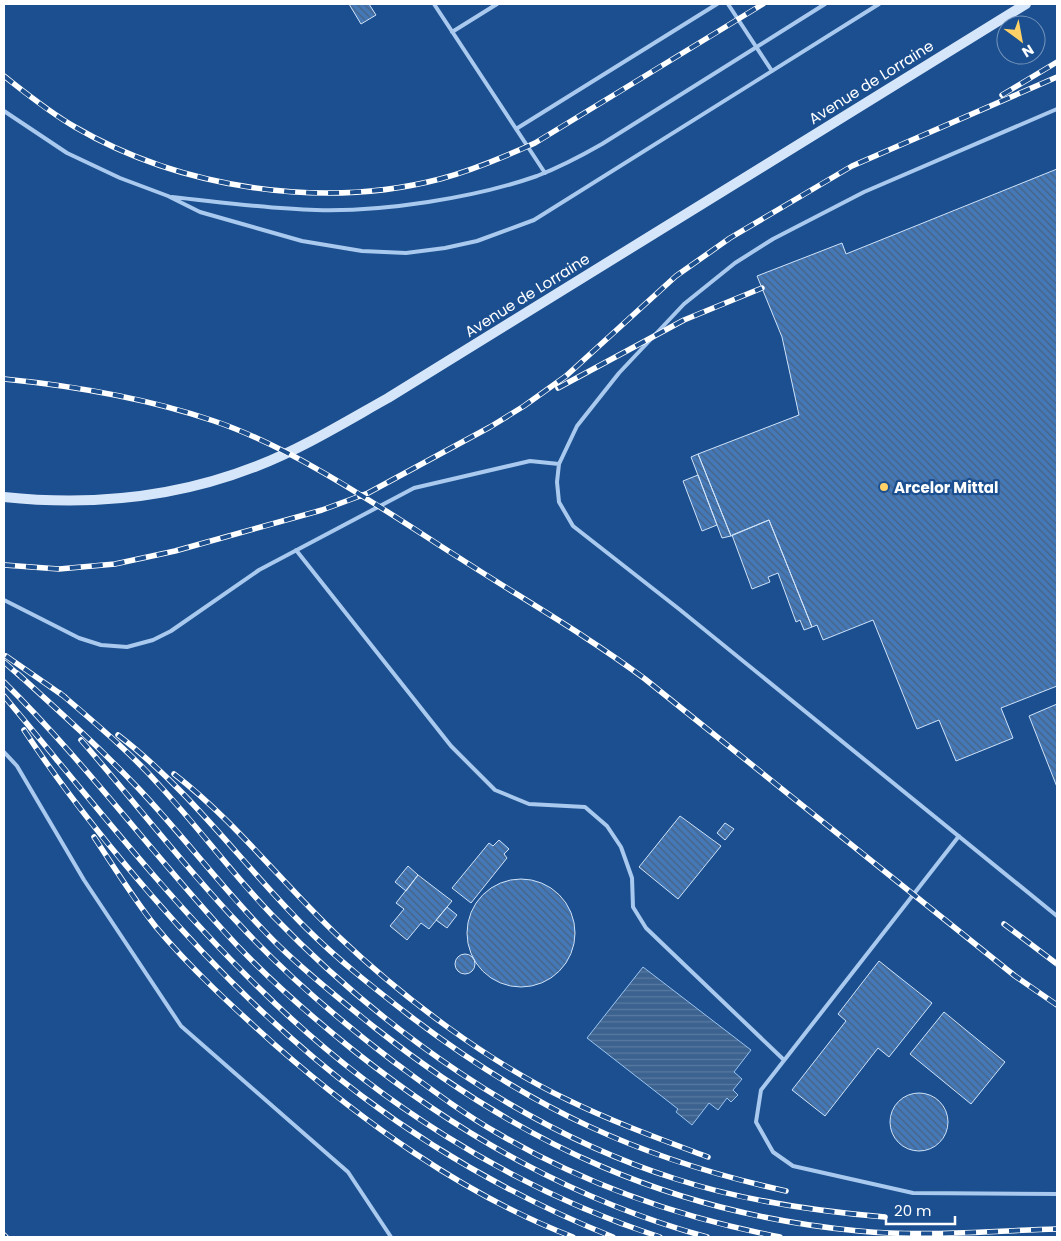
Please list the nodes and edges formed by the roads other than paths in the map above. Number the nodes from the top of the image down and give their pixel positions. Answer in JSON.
{"nodes":[{"id":1,"x":434,"y":4,"type":"edge"},
{"id":2,"x":496,"y":4,"type":"edge"},
{"id":3,"x":716,"y":4,"type":"edge"},
{"id":4,"x":728,"y":4,"type":"edge"},
{"id":5,"x":825,"y":4,"type":"edge"},
{"id":6,"x":880,"y":4,"type":"edge"},
{"id":7,"x":1026,"y":4,"type":"edge"},
{"id":8,"x":452,"y":32,"type":"junction"},
{"id":9,"x":757,"y":47,"type":"junction"},
{"id":10,"x":772,"y":71,"type":"junction"},
{"id":11,"x":1057,"y":109,"type":"edge"},
{"id":12,"x":4,"y":110,"type":"edge"},
{"id":13,"x":516,"y":129,"type":"junction"},
{"id":14,"x":545,"y":173,"type":"junction"},
{"id":15,"x":168,"y":196,"type":"junction"},
{"id":16,"x":559,"y":464,"type":"junction"},
{"id":17,"x":4,"y":497,"type":"edge"},
{"id":18,"x":296,"y":550,"type":"junction"},
{"id":19,"x":4,"y":600,"type":"edge"},
{"id":20,"x":4,"y":752,"type":"edge"},
{"id":21,"x":959,"y":836,"type":"junction"},
{"id":22,"x":1057,"y":916,"type":"edge"},
{"id":23,"x":784,"y":1060,"type":"junction"},
{"id":24,"x":1057,"y":1194,"type":"edge"},
{"id":25,"x":391,"y":1237,"type":"edge"}],
"edges":[{"from":1,"to":8,"type":"lane"},
{"from":2,"to":8,"type":"lane"},
{"from":3,"to":13,"type":"lane"},
{"from":4,"to":9,"type":"lane"},
{"from":5,"to":9,"type":"lane"},
{"from":6,"to":10,"type":"lane"},
{"from":7,"to":17,"type":"main road","name":"Avenue de Lorraine"},
{"from":8,"to":13,"type":"lane"},
{"from":9,"to":10,"type":"lane"},
{"from":9,"to":14,"type":"lane"},
{"from":10,"to":15,"type":"lane"},
{"from":11,"to":16,"type":"lane"},
{"from":12,"to":15,"type":"lane"},
{"from":13,"to":14,"type":"lane"},
{"from":14,"to":15,"type":"lane"},
{"from":16,"to":18,"type":"lane"},
{"from":16,"to":21,"type":"lane"},
{"from":18,"to":19,"type":"lane"},
{"from":18,"to":23,"type":"lane"},
{"from":20,"to":25,"type":"lane"},
{"from":21,"to":22,"type":"lane"},
{"from":21,"to":23,"type":"lane"},
{"from":23,"to":24,"type":"lane"}]}
